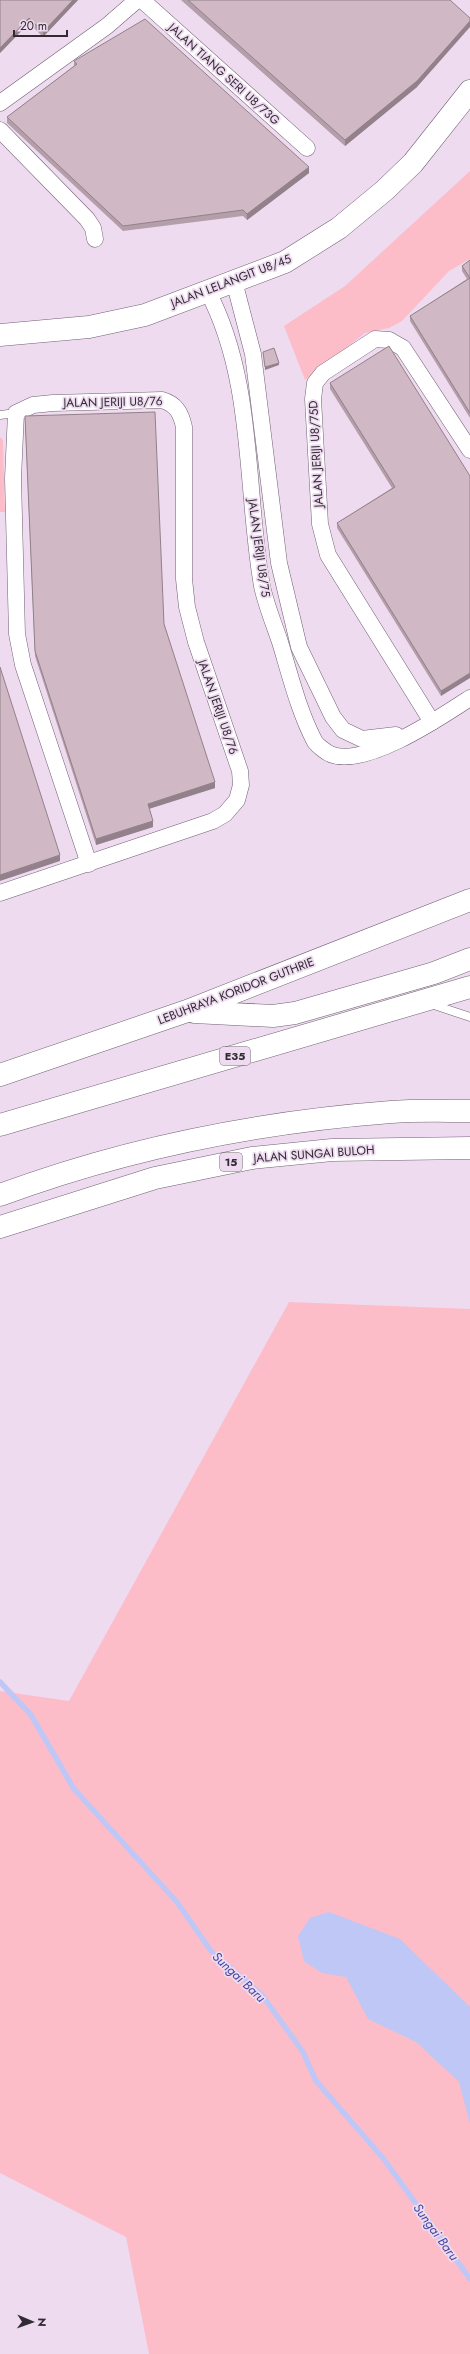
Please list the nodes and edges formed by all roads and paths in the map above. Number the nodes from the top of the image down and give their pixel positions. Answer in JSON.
{"nodes":[{"id":1,"x":138,"y":0,"type":"edge"},
{"id":2,"x":142,"y":0,"type":"edge"},
{"id":3,"x":470,"y":91,"type":"edge"},
{"id":4,"x":0,"y":103,"type":"edge"},
{"id":5,"x":0,"y":130,"type":"edge"},
{"id":6,"x":307,"y":148,"type":"dead end"},
{"id":7,"x":95,"y":239,"type":"dead end"},
{"id":8,"x":234,"y":281,"type":"junction"},
{"id":9,"x":207,"y":290,"type":"junction"},
{"id":10,"x":0,"y":334,"type":"edge"},
{"id":11,"x":16,"y":412,"type":"junction"},
{"id":12,"x":0,"y":415,"type":"edge"},
{"id":13,"x":470,"y":450,"type":"edge"},
{"id":14,"x":470,"y":698,"type":"edge"},
{"id":15,"x":432,"y":722,"type":"junction"},
{"id":16,"x":415,"y":733,"type":"junction"},
{"id":17,"x":88,"y":864,"type":"junction"},
{"id":18,"x":0,"y":893,"type":"edge"},
{"id":19,"x":470,"y":900,"type":"edge"},
{"id":20,"x":470,"y":959,"type":"edge"},
{"id":21,"x":470,"y":987,"type":"edge"},
{"id":22,"x":422,"y":1001,"type":"junction"},
{"id":23,"x":187,"y":1011,"type":"junction"},
{"id":24,"x":470,"y":1017,"type":"edge"},
{"id":25,"x":0,"y":1075,"type":"edge"},
{"id":26,"x":470,"y":1111,"type":"edge"},
{"id":27,"x":0,"y":1125,"type":"edge"},
{"id":28,"x":470,"y":1148,"type":"edge"},
{"id":29,"x":0,"y":1195,"type":"edge"},
{"id":30,"x":0,"y":1227,"type":"edge"}],
"edges":[{"from":1,"to":4,"type":"street"},
{"from":2,"to":6,"type":"street","name":"JALAN TIANG SERI U8/73G"},
{"from":3,"to":8,"type":"main road","name":"JALAN LELANGIT U8/45"},
{"from":5,"to":7,"type":"street"},
{"from":8,"to":9,"type":"main road","name":"JALAN LELANGIT U8/45"},
{"from":8,"to":16,"type":"street","name":"JALAN JERIJI U8/75"},
{"from":9,"to":10,"type":"main road","name":"JALAN LELANGIT U8/45"},
{"from":9,"to":16,"type":"street","name":"JALAN JERIJI U8/75"},
{"from":11,"to":12,"type":"lane"},
{"from":11,"to":17,"type":"street"},
{"from":11,"to":17,"type":"street","name":"JALAN JERIJI U8/76"},
{"from":13,"to":15,"type":"street","name":"JALAN JERIJI U8/75D"},
{"from":14,"to":15,"type":"street","name":"JALAN JERIJI U8/75"},
{"from":15,"to":16,"type":"street","name":"JALAN JERIJI U8/75"},
{"from":17,"to":18,"type":"street","name":"JALAN JERIJI U8/76"},
{"from":19,"to":23,"type":"main road","name":"LEBUHRAYA KORIDOR GUTHRIE"},
{"from":20,"to":23,"type":"main road"},
{"from":21,"to":22,"type":"main road","number":"E35"},
{"from":22,"to":24,"type":"lane"},
{"from":22,"to":27,"type":"main road","number":"E35"},
{"from":23,"to":25,"type":"main road","name":"LEBUHRAYA KORIDOR GUTHRIE"},
{"from":26,"to":29,"type":"main road","number":"15"},
{"from":28,"to":30,"type":"main road","name":"JALAN SUNGAI BULOH","number":"15"}]}
